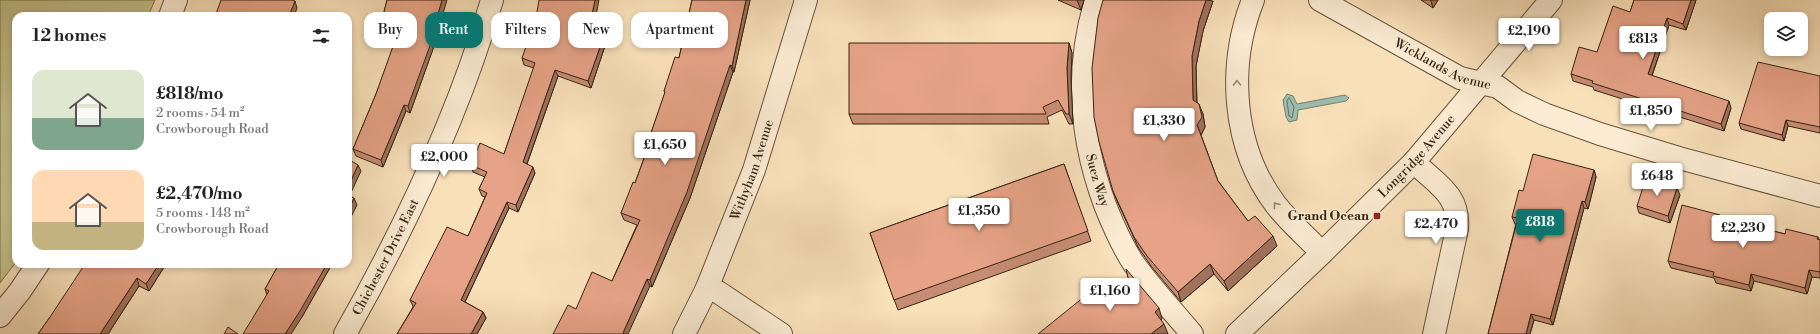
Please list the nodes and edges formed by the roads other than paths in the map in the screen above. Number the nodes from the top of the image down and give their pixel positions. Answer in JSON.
{"nodes":[{"id":1,"x":176,"y":0,"type":"edge"},
{"id":2,"x":492,"y":0,"type":"edge"},
{"id":3,"x":806,"y":0,"type":"edge"},
{"id":4,"x":1096,"y":0,"type":"edge"},
{"id":5,"x":1253,"y":0,"type":"edge"},
{"id":6,"x":1320,"y":0,"type":"edge"},
{"id":7,"x":1551,"y":0,"type":"edge"},
{"id":8,"x":172,"y":12,"type":"edge"},
{"id":9,"x":1481,"y":82,"type":"junction"},
{"id":10,"x":1414,"y":162,"type":"junction"},
{"id":11,"x":1820,"y":196,"type":"edge"},
{"id":12,"x":1322,"y":253,"type":"junction"},
{"id":13,"x":35,"y":268,"type":"edge"},
{"id":14,"x":707,"y":288,"type":"junction"},
{"id":15,"x":0,"y":316,"type":"edge"},
{"id":16,"x":345,"y":334,"type":"edge"},
{"id":17,"x":684,"y":334,"type":"edge"},
{"id":18,"x":781,"y":334,"type":"edge"},
{"id":19,"x":1192,"y":334,"type":"edge"},
{"id":20,"x":1237,"y":334,"type":"edge"},
{"id":21,"x":1434,"y":334,"type":"edge"}],
"edges":[{"from":1,"to":8,"type":"street"},
{"from":2,"to":16,"type":"street","name":"Chichester Drive East"},
{"from":3,"to":14,"type":"street","name":"Withyham Avenue"},
{"from":4,"to":19,"type":"street","name":"Suez Way"},
{"from":12,"to":5,"type":"street","one_way":true},
{"from":6,"to":9,"type":"street","name":"Wicklands Avenue"},
{"from":7,"to":9,"type":"street","name":"Longridge Avenue"},
{"from":9,"to":10,"type":"street","name":"Longridge Avenue"},
{"from":9,"to":11,"type":"street","name":"Wicklands Avenue"},
{"from":10,"to":12,"type":"street","name":"Longridge Avenue"},
{"from":10,"to":21,"type":"street"},
{"from":12,"to":20,"type":"street","name":"Longridge Avenue"},
{"from":13,"to":15,"type":"street"},
{"from":14,"to":17,"type":"street","name":"Withyham Avenue"},
{"from":14,"to":18,"type":"street"}]}
